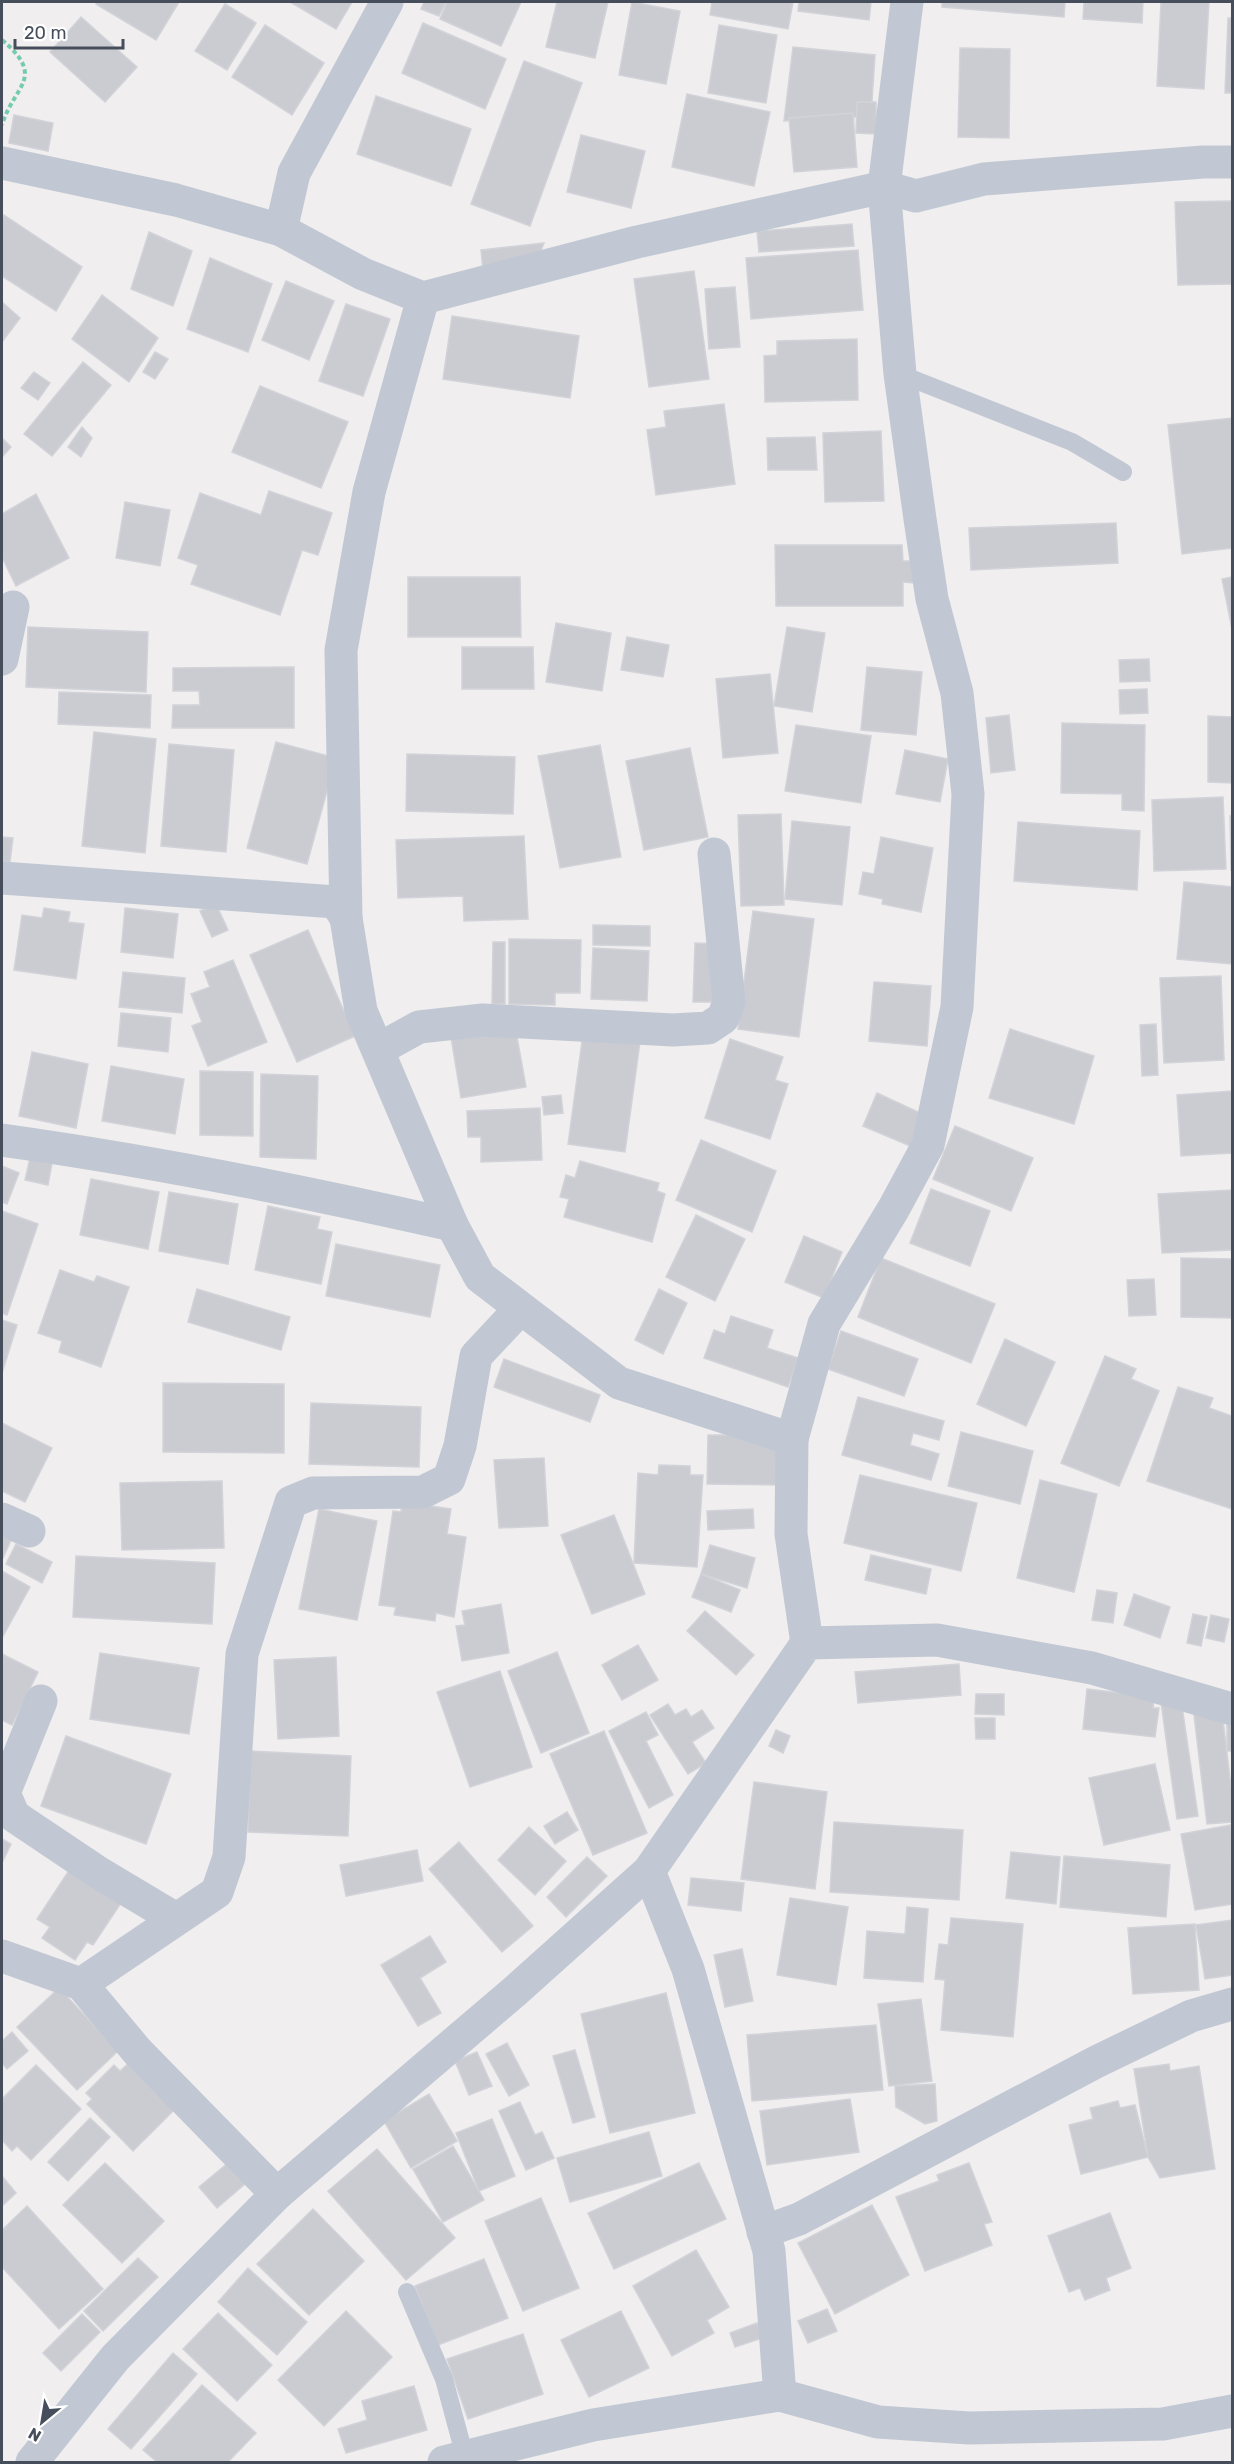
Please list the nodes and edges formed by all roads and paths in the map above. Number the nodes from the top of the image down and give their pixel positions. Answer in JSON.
{"nodes":[{"id":1,"x":387,"y":2,"type":"edge"},
{"id":2,"x":907,"y":2,"type":"edge"},
{"id":3,"x":2,"y":40,"type":"edge"},
{"id":4,"x":2,"y":125,"type":"edge"},
{"id":5,"x":1233,"y":162,"type":"edge"},
{"id":6,"x":2,"y":163,"type":"edge"},
{"id":7,"x":884,"y":187,"type":"junction"},
{"id":8,"x":281,"y":230,"type":"junction"},
{"id":9,"x":423,"y":298,"type":"junction"},
{"id":10,"x":900,"y":374,"type":"junction"},
{"id":11,"x":1123,"y":472,"type":"dead end"},
{"id":12,"x":13,"y":607,"type":"dead end"},
{"id":13,"x":2,"y":659,"type":"edge"},
{"id":14,"x":714,"y":854,"type":"dead end"},
{"id":15,"x":2,"y":878,"type":"edge"},
{"id":16,"x":346,"y":918,"type":"junction"},
{"id":17,"x":379,"y":1049,"type":"junction"},
{"id":18,"x":2,"y":1140,"type":"edge"},
{"id":19,"x":452,"y":1225,"type":"junction"},
{"id":20,"x":520,"y":1309,"type":"junction"},
{"id":21,"x":792,"y":1439,"type":"junction"},
{"id":22,"x":807,"y":1643,"type":"junction"},
{"id":23,"x":41,"y":1701,"type":"dead end"},
{"id":24,"x":1233,"y":1709,"type":"edge"},
{"id":25,"x":649,"y":1871,"type":"junction"},
{"id":26,"x":176,"y":1919,"type":"junction"},
{"id":27,"x":2,"y":1956,"type":"edge"},
{"id":28,"x":81,"y":1984,"type":"junction"},
{"id":29,"x":1233,"y":2004,"type":"edge"},
{"id":30,"x":277,"y":2194,"type":"junction"},
{"id":31,"x":763,"y":2232,"type":"junction"},
{"id":32,"x":407,"y":2292,"type":"dead end"},
{"id":33,"x":780,"y":2395,"type":"junction"},
{"id":34,"x":1233,"y":2411,"type":"edge"},
{"id":35,"x":454,"y":2460,"type":"edge"},
{"id":36,"x":32,"y":2463,"type":"edge"}],
"edges":[{"from":1,"to":8,"type":"street"},
{"from":2,"to":7,"type":"street"},
{"from":3,"to":4,"type":"path"},
{"from":5,"to":7,"type":"street"},
{"from":6,"to":8,"type":"street"},
{"from":7,"to":9,"type":"street"},
{"from":7,"to":10,"type":"street"},
{"from":8,"to":9,"type":"street"},
{"from":9,"to":16,"type":"street"},
{"from":10,"to":11,"type":"lane"},
{"from":10,"to":21,"type":"street"},
{"from":12,"to":13,"type":"street"},
{"from":14,"to":17,"type":"street"},
{"from":15,"to":16,"type":"street"},
{"from":16,"to":17,"type":"street"},
{"from":17,"to":19,"type":"street"},
{"from":18,"to":19,"type":"street"},
{"from":19,"to":20,"type":"street"},
{"from":20,"to":21,"type":"street"},
{"from":20,"to":26,"type":"street"},
{"from":21,"to":22,"type":"street"},
{"from":22,"to":24,"type":"street"},
{"from":22,"to":25,"type":"street"},
{"from":23,"to":26,"type":"street"},
{"from":25,"to":30,"type":"street"},
{"from":25,"to":31,"type":"street"},
{"from":26,"to":28,"type":"street"},
{"from":27,"to":28,"type":"street"},
{"from":28,"to":30,"type":"street"},
{"from":29,"to":31,"type":"street"},
{"from":30,"to":36,"type":"street"},
{"from":31,"to":33,"type":"street"},
{"from":32,"to":35,"type":"lane"},
{"from":33,"to":34,"type":"street"},
{"from":33,"to":35,"type":"street"}]}
